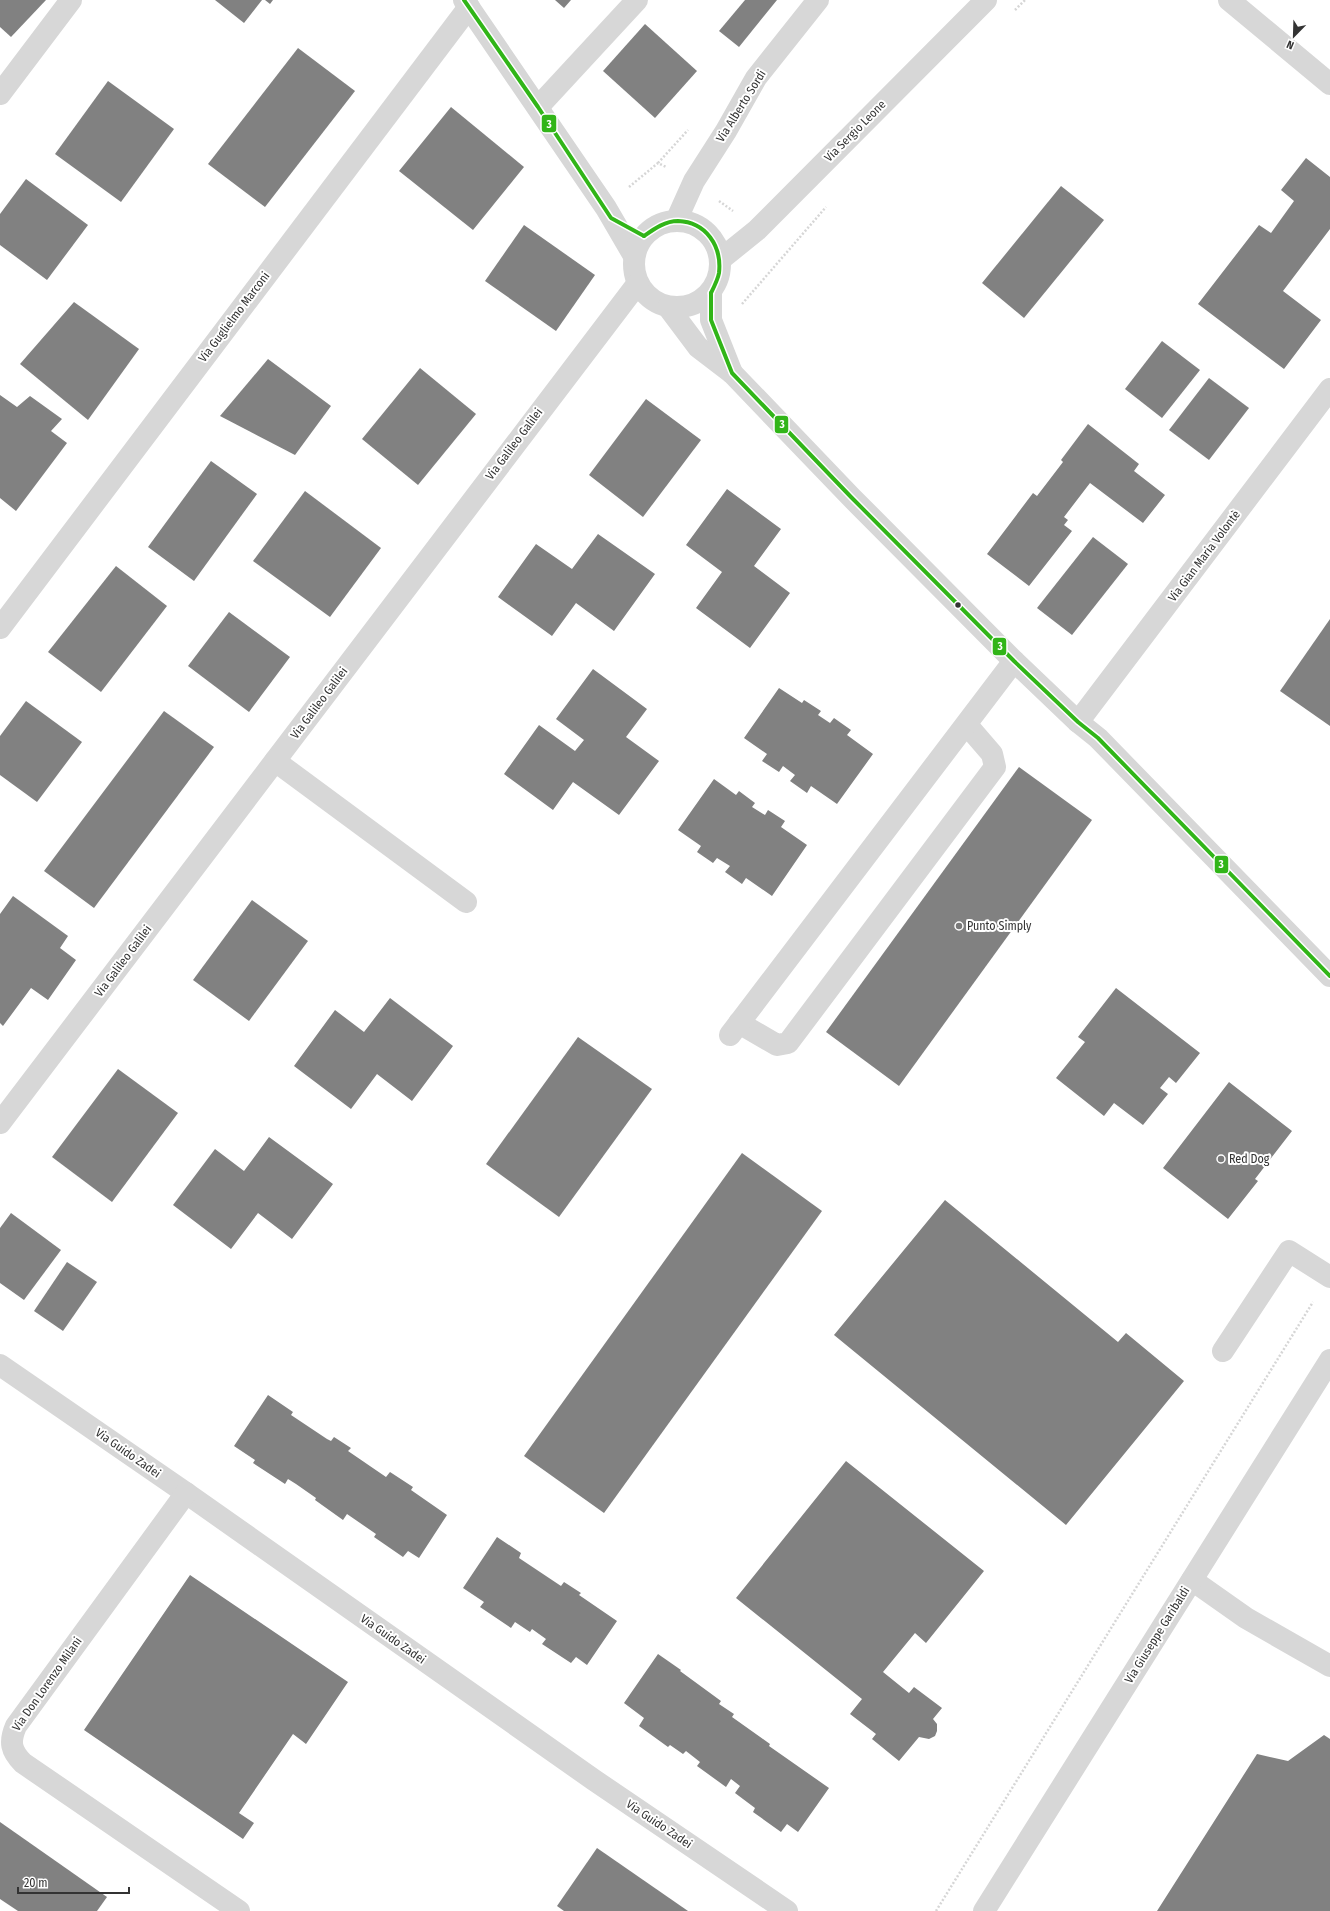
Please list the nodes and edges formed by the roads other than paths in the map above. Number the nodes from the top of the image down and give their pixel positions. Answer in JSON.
{"nodes":[{"id":1,"x":71,"y":0,"type":"edge"},
{"id":2,"x":637,"y":0,"type":"edge"},
{"id":3,"x":818,"y":0,"type":"edge"},
{"id":4,"x":986,"y":0,"type":"edge"},
{"id":5,"x":1229,"y":0,"type":"edge"},
{"id":6,"x":466,"y":3,"type":"edge"},
{"id":7,"x":1330,"y":84,"type":"edge"},
{"id":8,"x":0,"y":94,"type":"edge"},
{"id":9,"x":538,"y":107,"type":"junction"},
{"id":10,"x":611,"y":218,"type":"junction"},
{"id":11,"x":676,"y":221,"type":"junction"},
{"id":12,"x":644,"y":236,"type":"junction"},
{"id":13,"x":634,"y":256,"type":"junction"},
{"id":14,"x":721,"y":259,"type":"junction"},
{"id":15,"x":638,"y":282,"type":"junction"},
{"id":16,"x":711,"y":293,"type":"junction"},
{"id":17,"x":668,"y":307,"type":"junction"},
{"id":18,"x":732,"y":373,"type":"junction"},
{"id":19,"x":1330,"y":389,"type":"edge"},
{"id":20,"x":0,"y":628,"type":"edge"},
{"id":21,"x":1014,"y":661,"type":"junction"},
{"id":22,"x":1078,"y":722,"type":"junction"},
{"id":23,"x":967,"y":725,"type":"junction"},
{"id":24,"x":275,"y":762,"type":"junction"},
{"id":25,"x":466,"y":902,"type":"dead end"},
{"id":26,"x":1330,"y":976,"type":"edge"},
{"id":27,"x":0,"y":1123,"type":"edge"},
{"id":28,"x":1329,"y":1276,"type":"edge"},
{"id":29,"x":1223,"y":1351,"type":"dead end"},
{"id":30,"x":1330,"y":1360,"type":"edge"},
{"id":31,"x":0,"y":1365,"type":"edge"},
{"id":32,"x":186,"y":1493,"type":"junction"},
{"id":33,"x":1192,"y":1580,"type":"junction"},
{"id":34,"x":1330,"y":1666,"type":"edge"},
{"id":35,"x":239,"y":1911,"type":"edge"},
{"id":36,"x":788,"y":1911,"type":"edge"},
{"id":37,"x":984,"y":1911,"type":"edge"}],
"edges":[{"from":1,"to":8,"type":"street"},
{"from":2,"to":9,"type":"street"},
{"from":3,"to":11,"type":"street","name":"Via Alberto Sordi"},
{"from":4,"to":14,"type":"street","name":"Via Sergio Leone"},
{"from":5,"to":7,"type":"street"},
{"from":6,"to":9,"type":"street"},
{"from":6,"to":20,"type":"street","name":"Via Guglielmo Marconi"},
{"from":9,"to":10,"type":"street"},
{"from":10,"to":12,"type":"street"},
{"from":10,"to":13,"type":"street"},
{"from":11,"to":12,"type":"street"},
{"from":11,"to":14,"type":"street"},
{"from":12,"to":13,"type":"street"},
{"from":13,"to":15,"type":"street"},
{"from":14,"to":16,"type":"street"},
{"from":15,"to":17,"type":"street"},
{"from":15,"to":24,"type":"street","name":"Via Galileo Galilei"},
{"from":16,"to":17,"type":"street"},
{"from":16,"to":18,"type":"street"},
{"from":17,"to":18,"type":"street"},
{"from":18,"to":21,"type":"street"},
{"from":19,"to":22,"type":"street","name":"Via Gian Maria Volontè"},
{"from":21,"to":22,"type":"street"},
{"from":21,"to":23,"type":"street"},
{"from":22,"to":26,"type":"street"},
{"from":23,"to":23,"type":"street"},
{"from":24,"to":25,"type":"street"},
{"from":24,"to":27,"type":"street","name":"Via Galileo Galilei"},
{"from":28,"to":29,"type":"street"},
{"from":30,"to":33,"type":"street","name":"Via Giuseppe Garibaldi"},
{"from":31,"to":32,"type":"street","name":"Via Guido Zadei"},
{"from":32,"to":35,"type":"street","name":"Via Don Lorenzo Milani"},
{"from":32,"to":36,"type":"street","name":"Via Guido Zadei"},
{"from":33,"to":34,"type":"street"},
{"from":33,"to":37,"type":"street","name":"Via Giuseppe Garibaldi"}]}
